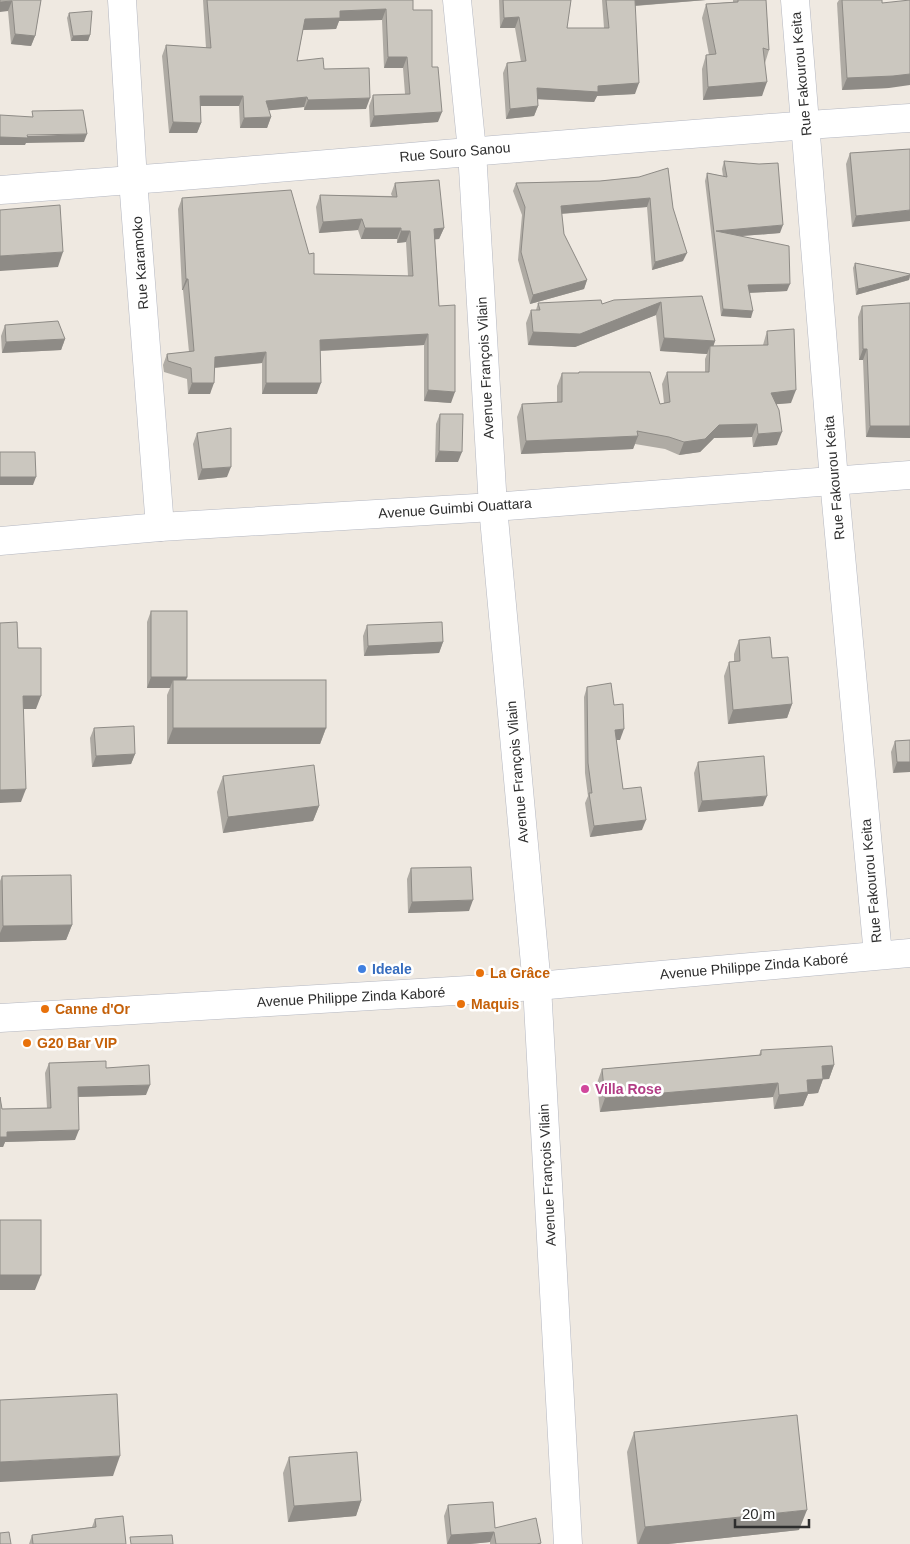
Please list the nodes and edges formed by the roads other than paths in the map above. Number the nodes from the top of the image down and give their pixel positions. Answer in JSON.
{"nodes":[{"id":1,"x":122,"y":0,"type":"edge"},
{"id":2,"x":457,"y":0,"type":"edge"},
{"id":3,"x":796,"y":0,"type":"edge"},
{"id":4,"x":910,"y":118,"type":"edge"},
{"id":5,"x":806,"y":125,"type":"junction"},
{"id":6,"x":472,"y":151,"type":"junction"},
{"id":7,"x":133,"y":180,"type":"junction"},
{"id":8,"x":0,"y":190,"type":"edge"},
{"id":9,"x":910,"y":475,"type":"edge"},
{"id":10,"x":834,"y":480,"type":"junction"},
{"id":11,"x":493,"y":506,"type":"junction"},
{"id":12,"x":160,"y":527,"type":"junction"},
{"id":13,"x":0,"y":542,"type":"edge"},
{"id":14,"x":910,"y":953,"type":"edge"},
{"id":15,"x":878,"y":955,"type":"junction"},
{"id":16,"x":537,"y":986,"type":"junction"},
{"id":17,"x":0,"y":1018,"type":"edge"},
{"id":18,"x":568,"y":1544,"type":"edge"}],
"edges":[{"from":1,"to":7,"type":"street","name":"Rue Karamoko"},
{"from":2,"to":6,"type":"street","name":"Avenue François Vilain"},
{"from":3,"to":5,"type":"street","name":"Rue Fakourou Keita"},
{"from":4,"to":5,"type":"street","name":"Rue Souro Sanou"},
{"from":5,"to":6,"type":"street","name":"Rue Souro Sanou"},
{"from":5,"to":10,"type":"street","name":"Rue Fakourou Keita"},
{"from":6,"to":7,"type":"street","name":"Rue Souro Sanou"},
{"from":6,"to":11,"type":"street","name":"Avenue François Vilain"},
{"from":7,"to":8,"type":"street","name":"Rue Souro Sanou"},
{"from":7,"to":12,"type":"street","name":"Rue Karamoko"},
{"from":9,"to":10,"type":"street","name":"Avenue Guimbi Ouattara"},
{"from":10,"to":11,"type":"street","name":"Avenue Guimbi Ouattara"},
{"from":10,"to":15,"type":"street","name":"Rue Fakourou Keita"},
{"from":11,"to":12,"type":"street","name":"Avenue Guimbi Ouattara"},
{"from":11,"to":16,"type":"street","name":"Avenue François Vilain"},
{"from":12,"to":13,"type":"street","name":"Avenue Guimbi Ouattara"},
{"from":14,"to":15,"type":"street","name":"Avenue Philippe Zinda Kaboré"},
{"from":15,"to":16,"type":"street","name":"Avenue Philippe Zinda Kaboré"},
{"from":16,"to":17,"type":"street","name":"Avenue Philippe Zinda Kaboré"},
{"from":16,"to":18,"type":"street","name":"Avenue François Vilain"}]}
